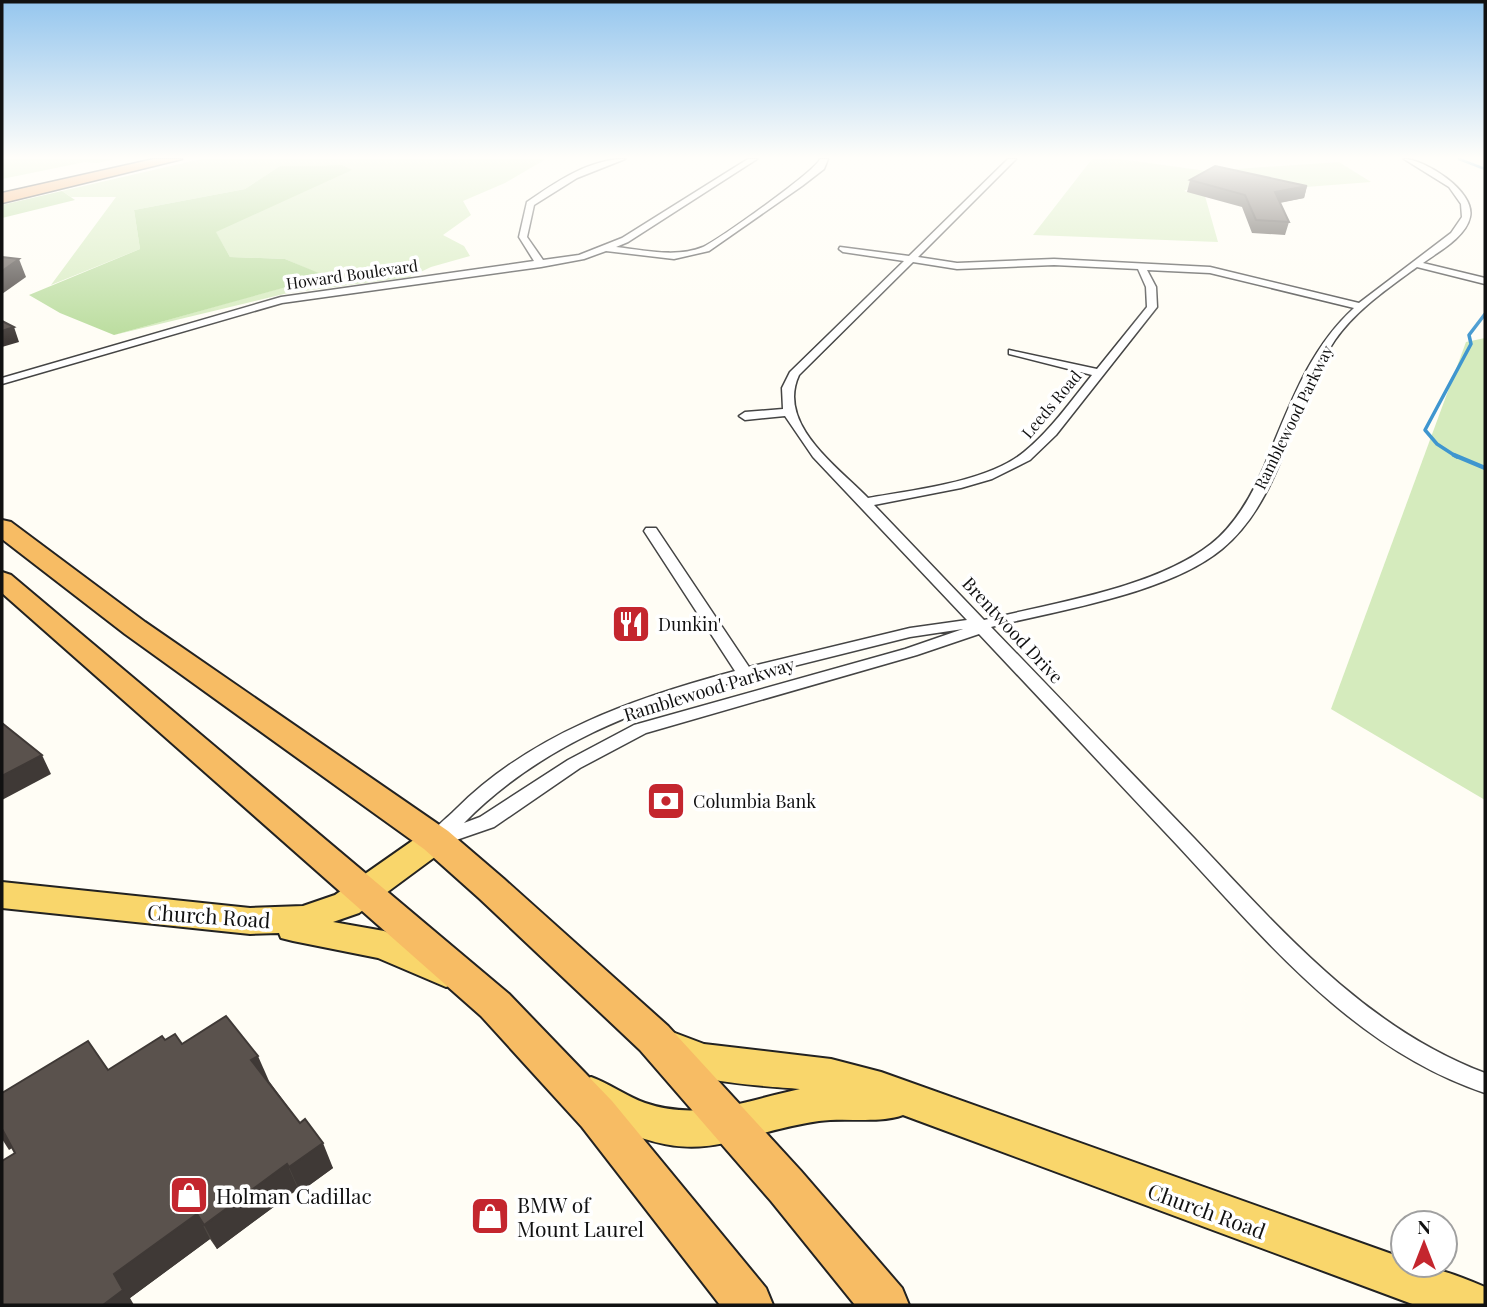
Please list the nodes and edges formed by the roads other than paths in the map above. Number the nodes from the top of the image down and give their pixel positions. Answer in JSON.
{"nodes":[{"id":1,"x":527,"y":220,"type":"edge"},
{"id":2,"x":657,"y":220,"type":"edge"},
{"id":3,"x":747,"y":220,"type":"edge"},
{"id":4,"x":951,"y":220,"type":"edge"},
{"id":5,"x":1463,"y":220,"type":"edge"},
{"id":6,"x":606,"y":248,"type":"junction"},
{"id":7,"x":843,"y":249,"type":"dead end"},
{"id":8,"x":910,"y":260,"type":"junction"},
{"id":9,"x":541,"y":264,"type":"junction"},
{"id":10,"x":1416,"y":264,"type":"junction"},
{"id":11,"x":1141,"y":266,"type":"junction"},
{"id":12,"x":1485,"y":281,"type":"edge"},
{"id":13,"x":1363,"y":307,"type":"junction"},
{"id":14,"x":107,"y":352,"type":"junction"},
{"id":15,"x":1013,"y":352,"type":"dead end"},
{"id":16,"x":1099,"y":373,"type":"junction"},
{"id":17,"x":2,"y":382,"type":"edge"},
{"id":18,"x":2,"y":391,"type":"edge"},
{"id":19,"x":788,"y":412,"type":"junction"},
{"id":20,"x":745,"y":416,"type":"dead end"},
{"id":21,"x":865,"y":503,"type":"junction"},
{"id":22,"x":2,"y":527,"type":"edge"},
{"id":23,"x":651,"y":531,"type":"dead end"},
{"id":24,"x":2,"y":580,"type":"edge"},
{"id":25,"x":981,"y":625,"type":"junction"},
{"id":26,"x":744,"y":673,"type":"junction"},
{"id":27,"x":759,"y":694,"type":"junction"},
{"id":28,"x":436,"y":840,"type":"junction"},
{"id":29,"x":366,"y":893,"type":"junction"},
{"id":30,"x":2,"y":895,"type":"edge"},
{"id":31,"x":250,"y":921,"type":"junction"},
{"id":32,"x":482,"y":993,"type":"junction"},
{"id":33,"x":654,"y":1038,"type":"junction"},
{"id":34,"x":560,"y":1073,"type":"junction"},
{"id":35,"x":1485,"y":1083,"type":"edge"},
{"id":36,"x":940,"y":1110,"type":"junction"},
{"id":37,"x":732,"y":1126,"type":"junction"},
{"id":38,"x":749,"y":1305,"type":"edge"},
{"id":39,"x":885,"y":1305,"type":"edge"},
{"id":40,"x":1475,"y":1305,"type":"edge"}],
"edges":[{"from":1,"to":9,"type":"street"},
{"from":2,"to":6,"type":"street","name":"Howard Boulevard"},
{"from":3,"to":6,"type":"street","name":"Howard Boulevard"},
{"from":4,"to":8,"type":"street"},
{"from":5,"to":10,"type":"street","name":"Ramblewood Parkway"},
{"from":6,"to":9,"type":"street","name":"Howard Boulevard"},
{"from":7,"to":8,"type":"street"},
{"from":8,"to":11,"type":"street"},
{"from":8,"to":19,"type":"street"},
{"from":9,"to":14,"type":"street","name":"Howard Boulevard"},
{"from":10,"to":12,"type":"street"},
{"from":10,"to":13,"type":"street","name":"Ramblewood Parkway"},
{"from":11,"to":13,"type":"street"},
{"from":11,"to":16,"type":"street","name":"Leeds Road"},
{"from":13,"to":25,"type":"street","name":"Ramblewood Parkway"},
{"from":14,"to":17,"type":"street","name":"Howard Boulevard"},
{"from":14,"to":18,"type":"street","name":"Howard Boulevard"},
{"from":15,"to":16,"type":"street"},
{"from":16,"to":21,"type":"street","name":"Leeds Road"},
{"from":19,"to":20,"type":"street"},
{"from":19,"to":21,"type":"street","name":"Brentwood Drive"},
{"from":21,"to":25,"type":"street","name":"Brentwood Drive"},
{"from":22,"to":28,"type":"highway"},
{"from":23,"to":26,"type":"street"},
{"from":24,"to":29,"type":"highway"},
{"from":25,"to":26,"type":"street","name":"Ramblewood Parkway"},
{"from":25,"to":27,"type":"street","name":"Ramblewood Parkway"},
{"from":25,"to":35,"type":"street","name":"Brentwood Drive"},
{"from":26,"to":27,"type":"street"},
{"from":26,"to":28,"type":"street","name":"Ramblewood Parkway"},
{"from":27,"to":28,"type":"street","name":"Ramblewood Parkway"},
{"from":28,"to":29,"type":"main road","name":"Church Road"},
{"from":28,"to":33,"type":"highway"},
{"from":29,"to":31,"type":"main road","name":"Church Road"},
{"from":29,"to":32,"type":"highway"},
{"from":30,"to":31,"type":"main road","name":"Church Road"},
{"from":31,"to":32,"type":"main road"},
{"from":32,"to":34,"type":"highway"},
{"from":33,"to":36,"type":"main road","name":"Church Road"},
{"from":33,"to":37,"type":"highway"},
{"from":34,"to":37,"type":"main road","name":"Church Road"},
{"from":34,"to":38,"type":"highway"},
{"from":36,"to":37,"type":"main road","name":"Church Road"},
{"from":36,"to":40,"type":"main road","name":"Church Road"},
{"from":37,"to":39,"type":"highway"}]}
